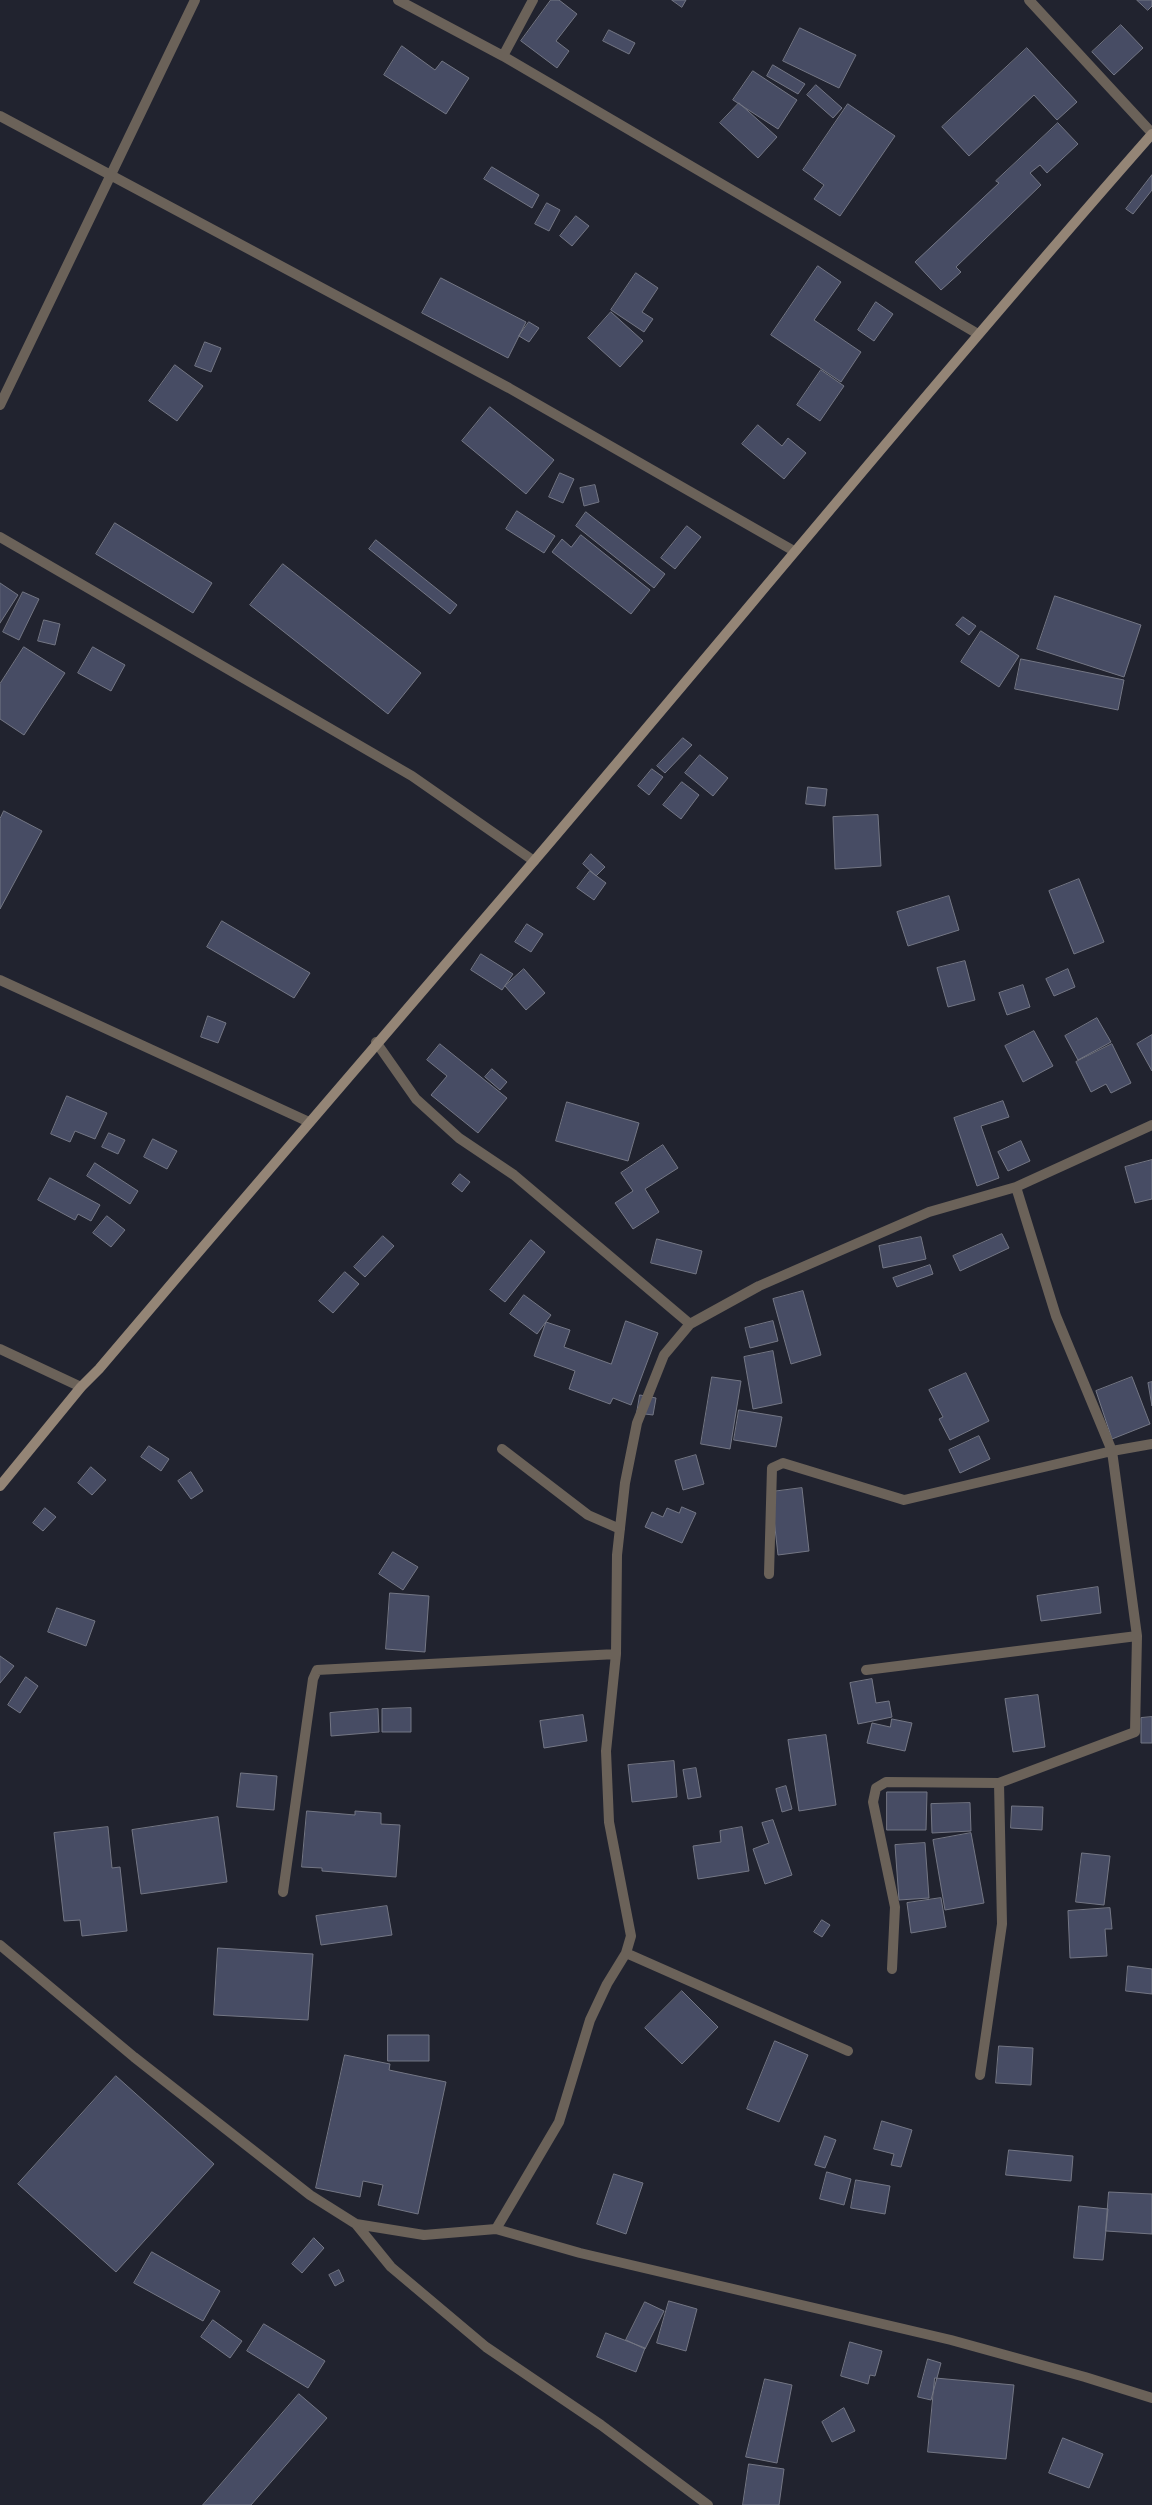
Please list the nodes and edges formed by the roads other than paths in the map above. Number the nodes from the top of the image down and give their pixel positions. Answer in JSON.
{"nodes":[{"id":1,"x":195,"y":0,"type":"edge"},
{"id":2,"x":398,"y":0,"type":"edge"},
{"id":3,"x":533,"y":0,"type":"edge"},
{"id":4,"x":1029,"y":0,"type":"edge"},
{"id":5,"x":503,"y":56,"type":"junction"},
{"id":6,"x":0,"y":116,"type":"edge"},
{"id":7,"x":1152,"y":133,"type":"edge"},
{"id":8,"x":110,"y":175,"type":"junction"},
{"id":9,"x":978,"y":334,"type":"junction"},
{"id":10,"x":0,"y":405,"type":"edge"},
{"id":11,"x":0,"y":537,"type":"edge"},
{"id":12,"x":794,"y":551,"type":"junction"},
{"id":13,"x":534,"y":861,"type":"junction"},
{"id":14,"x":0,"y":980,"type":"edge"},
{"id":15,"x":376,"y":1042,"type":"junction"},
{"id":16,"x":308,"y":1122,"type":"junction"},
{"id":17,"x":1152,"y":1125,"type":"edge"},
{"id":18,"x":1016,"y":1187,"type":"junction"},
{"id":19,"x":690,"y":1324,"type":"junction"},
{"id":20,"x":0,"y":1349,"type":"edge"},
{"id":21,"x":81,"y":1387,"type":"junction"},
{"id":22,"x":1152,"y":1444,"type":"edge"},
{"id":23,"x":502,"y":1449,"type":"dead end"},
{"id":24,"x":1112,"y":1451,"type":"junction"},
{"id":25,"x":0,"y":1486,"type":"edge"},
{"id":26,"x":620,"y":1528,"type":"junction"},
{"id":27,"x":769,"y":1574,"type":"dead end"},
{"id":28,"x":1137,"y":1636,"type":"junction"},
{"id":29,"x":616,"y":1654,"type":"junction"},
{"id":30,"x":866,"y":1670,"type":"dead end"},
{"id":31,"x":999,"y":1783,"type":"junction"},
{"id":32,"x":283,"y":1892,"type":"dead end"},
{"id":33,"x":0,"y":1945,"type":"edge"},
{"id":34,"x":626,"y":1953,"type":"junction"},
{"id":35,"x":892,"y":1969,"type":"dead end"},
{"id":36,"x":848,"y":2051,"type":"dead end"},
{"id":37,"x":980,"y":2075,"type":"dead end"},
{"id":38,"x":356,"y":2224,"type":"junction"},
{"id":39,"x":496,"y":2230,"type":"junction"},
{"id":40,"x":1152,"y":2398,"type":"edge"},
{"id":41,"x":708,"y":2505,"type":"edge"}],
"edges":[{"from":1,"to":8,"type":"street"},
{"from":2,"to":5,"type":"street"},
{"from":3,"to":5,"type":"street"},
{"from":4,"to":7,"type":"street"},
{"from":5,"to":9,"type":"street"},
{"from":6,"to":8,"type":"street"},
{"from":7,"to":9,"type":"main road"},
{"from":8,"to":10,"type":"street"},
{"from":8,"to":12,"type":"street"},
{"from":9,"to":12,"type":"main road"},
{"from":11,"to":13,"type":"street"},
{"from":12,"to":13,"type":"main road"},
{"from":13,"to":15,"type":"main road"},
{"from":14,"to":16,"type":"street"},
{"from":15,"to":16,"type":"main road"},
{"from":15,"to":19,"type":"street"},
{"from":16,"to":21,"type":"main road"},
{"from":17,"to":18,"type":"street"},
{"from":18,"to":19,"type":"street"},
{"from":18,"to":24,"type":"street"},
{"from":19,"to":26,"type":"street"},
{"from":20,"to":21,"type":"street"},
{"from":21,"to":25,"type":"main road"},
{"from":22,"to":24,"type":"street"},
{"from":23,"to":26,"type":"street"},
{"from":24,"to":27,"type":"street"},
{"from":24,"to":28,"type":"street"},
{"from":26,"to":29,"type":"street"},
{"from":28,"to":30,"type":"street"},
{"from":28,"to":31,"type":"street"},
{"from":29,"to":32,"type":"street"},
{"from":29,"to":34,"type":"street"},
{"from":31,"to":35,"type":"street"},
{"from":31,"to":37,"type":"street"},
{"from":33,"to":38,"type":"street"},
{"from":34,"to":36,"type":"street"},
{"from":34,"to":39,"type":"street"},
{"from":38,"to":39,"type":"street"},
{"from":38,"to":41,"type":"street"},
{"from":39,"to":40,"type":"street"}]}
